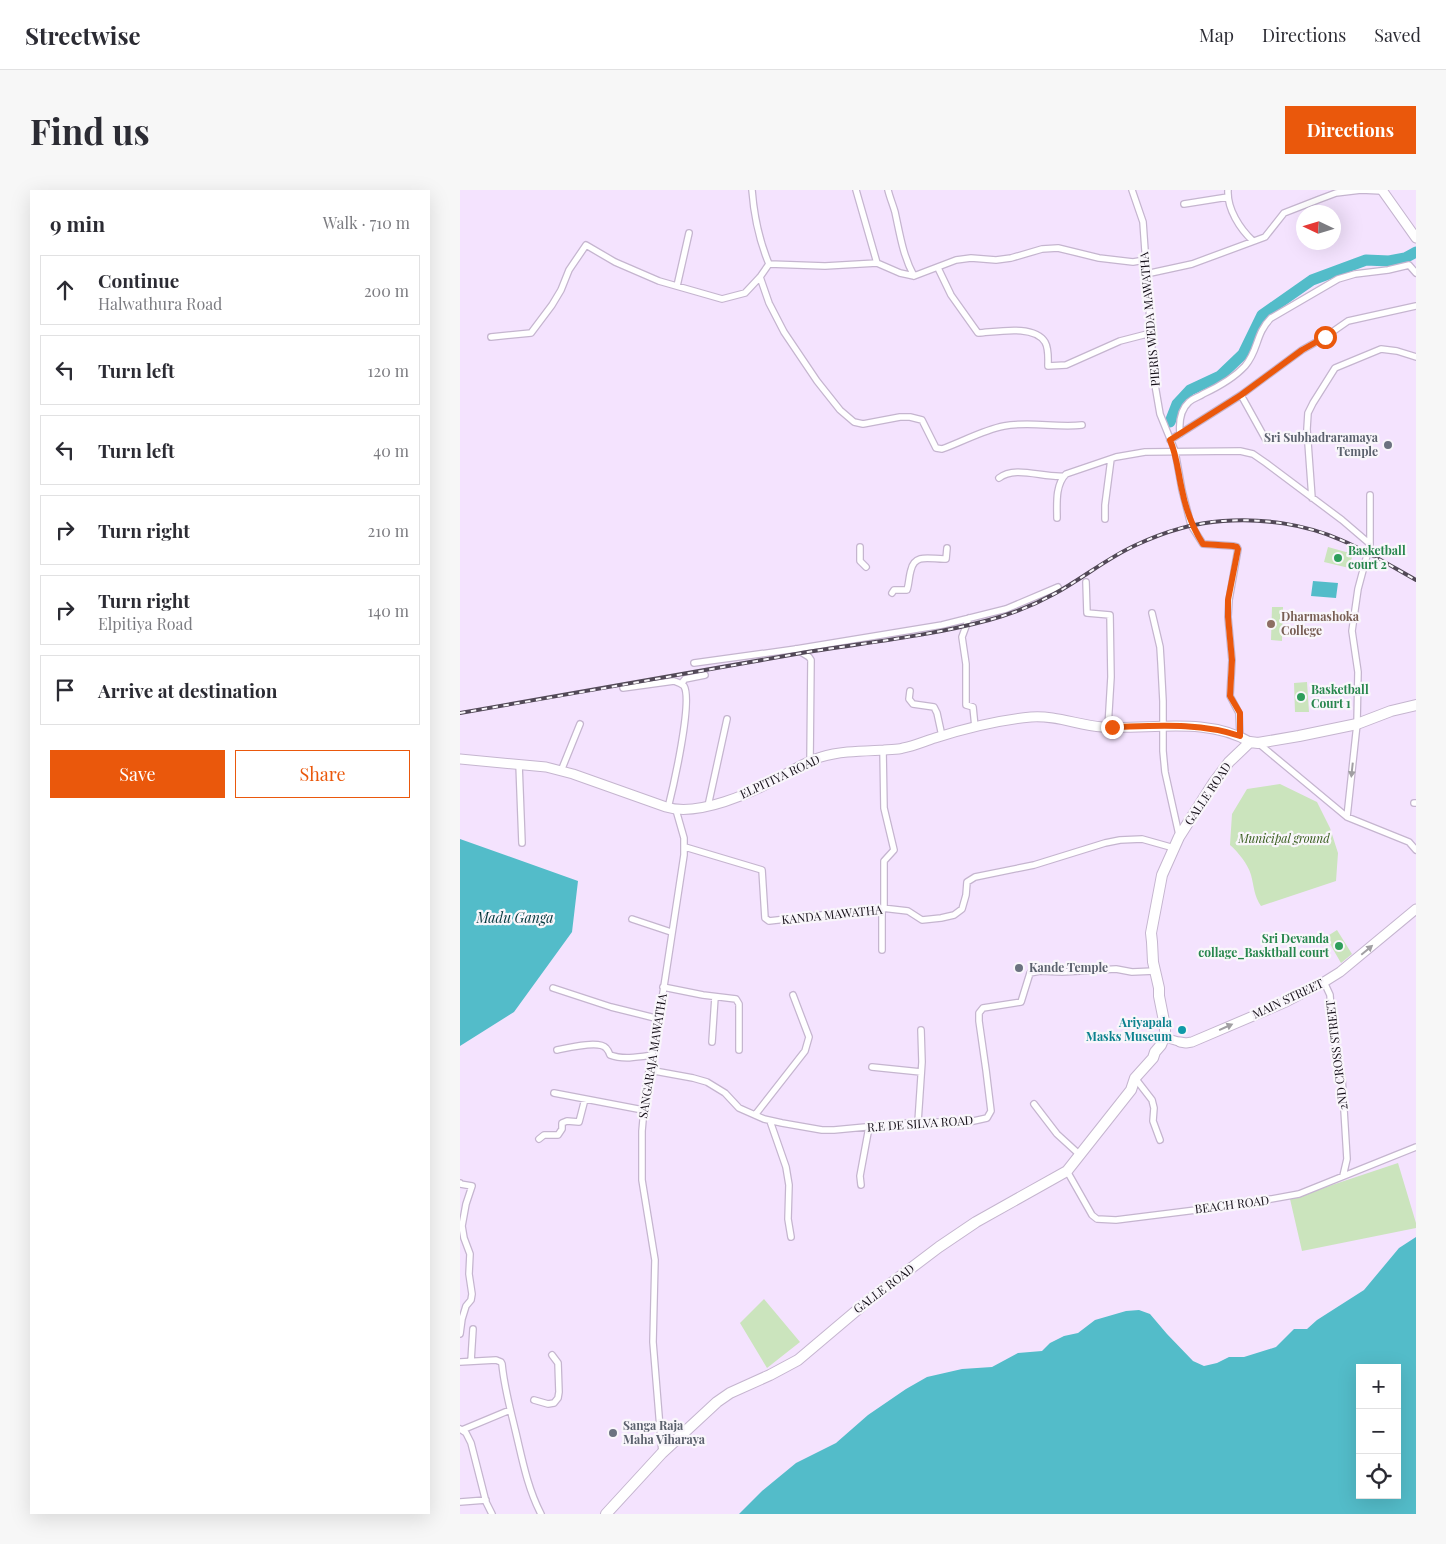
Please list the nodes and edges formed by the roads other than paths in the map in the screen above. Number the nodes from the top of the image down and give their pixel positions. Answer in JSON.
{"nodes":[{"id":1,"x":752,"y":190,"type":"edge"},
{"id":2,"x":856,"y":190,"type":"edge"},
{"id":3,"x":888,"y":190,"type":"edge"},
{"id":4,"x":1132,"y":190,"type":"edge"},
{"id":5,"x":1382,"y":190,"type":"edge"},
{"id":6,"x":1228,"y":193,"type":"edge"},
{"id":7,"x":1184,"y":204,"type":"dead end"},
{"id":8,"x":689,"y":233,"type":"dead end"},
{"id":9,"x":1416,"y":238,"type":"edge"},
{"id":10,"x":1254,"y":242,"type":"junction"},
{"id":11,"x":1145,"y":260,"type":"junction"},
{"id":12,"x":877,"y":263,"type":"junction"},
{"id":13,"x":769,"y":264,"type":"junction"},
{"id":14,"x":938,"y":268,"type":"junction"},
{"id":15,"x":1416,"y":272,"type":"edge"},
{"id":16,"x":1146,"y":274,"type":"junction"},
{"id":17,"x":914,"y":276,"type":"junction"},
{"id":18,"x":760,"y":277,"type":"junction"},
{"id":19,"x":677,"y":286,"type":"junction"},
{"id":20,"x":1416,"y":306,"type":"edge"},
{"id":21,"x":1151,"y":333,"type":"junction"},
{"id":22,"x":491,"y":337,"type":"dead end"},
{"id":23,"x":1416,"y":357,"type":"edge"},
{"id":24,"x":1241,"y":395,"type":"junction"},
{"id":25,"x":1082,"y":425,"type":"dead end"},
{"id":26,"x":1180,"y":434,"type":"junction"},
{"id":27,"x":1170,"y":440,"type":"junction"},
{"id":28,"x":1266,"y":440,"type":"dead end"},
{"id":29,"x":1175,"y":451,"type":"junction"},
{"id":30,"x":1111,"y":459,"type":"junction"},
{"id":31,"x":1064,"y":476,"type":"junction"},
{"id":32,"x":999,"y":478,"type":"dead end"},
{"id":33,"x":1370,"y":495,"type":"dead end"},
{"id":34,"x":1312,"y":498,"type":"junction"},
{"id":35,"x":1057,"y":518,"type":"dead end"},
{"id":36,"x":1105,"y":519,"type":"dead end"},
{"id":37,"x":1370,"y":544,"type":"junction"},
{"id":38,"x":860,"y":547,"type":"dead end"},
{"id":39,"x":947,"y":548,"type":"dead end"},
{"id":40,"x":866,"y":567,"type":"dead end"},
{"id":41,"x":1086,"y":582,"type":"dead end"},
{"id":42,"x":1058,"y":587,"type":"dead end"},
{"id":43,"x":892,"y":593,"type":"dead end"},
{"id":44,"x":1152,"y":613,"type":"dead end"},
{"id":45,"x":968,"y":618,"type":"junction"},
{"id":46,"x":796,"y":649,"type":"junction"},
{"id":47,"x":694,"y":663,"type":"dead end"},
{"id":48,"x":705,"y":675,"type":"dead end"},
{"id":49,"x":681,"y":684,"type":"junction"},
{"id":50,"x":623,"y":688,"type":"dead end"},
{"id":51,"x":910,"y":691,"type":"dead end"},
{"id":52,"x":1416,"y":705,"type":"edge"},
{"id":53,"x":727,"y":719,"type":"dead end"},
{"id":54,"x":580,"y":724,"type":"dead end"},
{"id":55,"x":1357,"y":724,"type":"junction"},
{"id":56,"x":1163,"y":726,"type":"junction"},
{"id":57,"x":1108,"y":727,"type":"junction"},
{"id":58,"x":975,"y":728,"type":"junction"},
{"id":59,"x":942,"y":736,"type":"junction"},
{"id":60,"x":1240,"y":736,"type":"junction"},
{"id":61,"x":1254,"y":742,"type":"junction"},
{"id":62,"x":883,"y":750,"type":"junction"},
{"id":63,"x":460,"y":759,"type":"edge"},
{"id":64,"x":810,"y":761,"type":"junction"},
{"id":65,"x":519,"y":764,"type":"junction"},
{"id":66,"x":561,"y":771,"type":"junction"},
{"id":67,"x":708,"y":806,"type":"junction"},
{"id":68,"x":672,"y":809,"type":"junction"},
{"id":69,"x":1346,"y":817,"type":"junction"},
{"id":70,"x":1179,"y":837,"type":"junction"},
{"id":71,"x":522,"y":843,"type":"dead end"},
{"id":72,"x":685,"y":848,"type":"junction"},
{"id":73,"x":1174,"y":848,"type":"junction"},
{"id":74,"x":1416,"y":850,"type":"edge"},
{"id":75,"x":883,"y":908,"type":"junction"},
{"id":76,"x":1416,"y":909,"type":"edge"},
{"id":77,"x":632,"y":919,"type":"dead end"},
{"id":78,"x":672,"y":932,"type":"junction"},
{"id":79,"x":882,"y":950,"type":"dead end"},
{"id":80,"x":1155,"y":971,"type":"junction"},
{"id":81,"x":1324,"y":982,"type":"junction"},
{"id":82,"x":664,"y":986,"type":"junction"},
{"id":83,"x":553,"y":988,"type":"dead end"},
{"id":84,"x":1159,"y":988,"type":"junction"},
{"id":85,"x":794,"y":995,"type":"dead end"},
{"id":86,"x":715,"y":997,"type":"junction"},
{"id":87,"x":659,"y":1019,"type":"junction"},
{"id":88,"x":921,"y":1030,"type":"dead end"},
{"id":89,"x":1175,"y":1040,"type":"junction"},
{"id":90,"x":712,"y":1042,"type":"dead end"},
{"id":91,"x":557,"y":1050,"type":"dead end"},
{"id":92,"x":739,"y":1050,"type":"dead end"},
{"id":93,"x":652,"y":1055,"type":"junction"},
{"id":94,"x":1153,"y":1058,"type":"junction"},
{"id":95,"x":872,"y":1067,"type":"dead end"},
{"id":96,"x":649,"y":1070,"type":"junction"},
{"id":97,"x":921,"y":1072,"type":"junction"},
{"id":98,"x":1135,"y":1078,"type":"junction"},
{"id":99,"x":554,"y":1092,"type":"dead end"},
{"id":100,"x":584,"y":1099,"type":"junction"},
{"id":101,"x":1034,"y":1104,"type":"dead end"},
{"id":102,"x":643,"y":1110,"type":"junction"},
{"id":103,"x":755,"y":1115,"type":"junction"},
{"id":104,"x":770,"y":1121,"type":"junction"},
{"id":105,"x":918,"y":1122,"type":"junction"},
{"id":106,"x":869,"y":1127,"type":"junction"},
{"id":107,"x":538,"y":1139,"type":"dead end"},
{"id":108,"x":1160,"y":1140,"type":"dead end"},
{"id":109,"x":1416,"y":1148,"type":"edge"},
{"id":110,"x":1080,"y":1155,"type":"junction"},
{"id":111,"x":1347,"y":1159,"type":"junction"},
{"id":112,"x":1067,"y":1171,"type":"junction"},
{"id":113,"x":1358,"y":1171,"type":"junction"},
{"id":114,"x":1343,"y":1176,"type":"junction"},
{"id":115,"x":460,"y":1180,"type":"edge"},
{"id":116,"x":861,"y":1185,"type":"dead end"},
{"id":117,"x":791,"y":1237,"type":"dead end"},
{"id":118,"x":473,"y":1329,"type":"dead end"},
{"id":119,"x":460,"y":1334,"type":"edge"},
{"id":120,"x":552,"y":1355,"type":"dead end"},
{"id":121,"x":471,"y":1361,"type":"junction"},
{"id":122,"x":460,"y":1362,"type":"edge"},
{"id":123,"x":534,"y":1400,"type":"dead end"},
{"id":124,"x":510,"y":1410,"type":"junction"},
{"id":125,"x":461,"y":1430,"type":"edge"},
{"id":126,"x":662,"y":1453,"type":"junction"},
{"id":127,"x":486,"y":1500,"type":"junction"},
{"id":128,"x":460,"y":1502,"type":"edge"},
{"id":129,"x":492,"y":1514,"type":"edge"},
{"id":130,"x":541,"y":1514,"type":"edge"},
{"id":131,"x":606,"y":1514,"type":"edge"}],
"edges":[{"from":1,"to":13,"type":"street"},
{"from":2,"to":12,"type":"street"},
{"from":3,"to":17,"type":"street"},
{"from":4,"to":11,"type":"street","name":"PIERIS WEDA MAWATHA"},
{"from":5,"to":9,"type":"main road"},
{"from":5,"to":10,"type":"street"},
{"from":6,"to":7,"type":"street"},
{"from":6,"to":10,"type":"street"},
{"from":8,"to":19,"type":"street"},
{"from":10,"to":16,"type":"street"},
{"from":11,"to":14,"type":"street"},
{"from":11,"to":16,"type":"street","name":"PIERIS WEDA MAWATHA"},
{"from":12,"to":13,"type":"street"},
{"from":12,"to":17,"type":"street"},
{"from":13,"to":18,"type":"street"},
{"from":14,"to":17,"type":"street"},
{"from":14,"to":21,"type":"street"},
{"from":15,"to":26,"type":"street"},
{"from":16,"to":21,"type":"street","name":"PIERIS WEDA MAWATHA"},
{"from":18,"to":19,"type":"street"},
{"from":18,"to":25,"type":"street"},
{"from":19,"to":22,"type":"street"},
{"from":20,"to":24,"type":"street"},
{"from":21,"to":27,"type":"street","name":"PIERIS WEDA MAWATHA"},
{"from":23,"to":34,"type":"street"},
{"from":24,"to":26,"type":"street"},
{"from":24,"to":28,"type":"street"},
{"from":26,"to":27,"type":"street"},
{"from":27,"to":29,"type":"street","name":"PIERIS WEDA MAWATHA"},
{"from":29,"to":30,"type":"street"},
{"from":29,"to":34,"type":"street"},
{"from":29,"to":60,"type":"street","name":"PIERIS WEDA MAWATHA"},
{"from":30,"to":31,"type":"street"},
{"from":30,"to":36,"type":"street"},
{"from":31,"to":32,"type":"street"},
{"from":31,"to":35,"type":"street"},
{"from":33,"to":37,"type":"street"},
{"from":34,"to":37,"type":"street"},
{"from":37,"to":55,"type":"street"},
{"from":38,"to":40,"type":"street"},
{"from":39,"to":43,"type":"street"},
{"from":41,"to":57,"type":"street"},
{"from":42,"to":45,"type":"street"},
{"from":44,"to":56,"type":"street"},
{"from":45,"to":46,"type":"street"},
{"from":45,"to":58,"type":"street"},
{"from":46,"to":47,"type":"street"},
{"from":46,"to":64,"type":"street"},
{"from":48,"to":49,"type":"street"},
{"from":49,"to":50,"type":"street"},
{"from":49,"to":68,"type":"street"},
{"from":51,"to":59,"type":"street"},
{"from":52,"to":55,"type":"highway"},
{"from":53,"to":67,"type":"street"},
{"from":54,"to":66,"type":"street"},
{"from":55,"to":61,"type":"highway"},
{"from":55,"to":69,"type":"street","one_way":true},
{"from":56,"to":57,"type":"main road","name":"ELPITIYA ROAD"},
{"from":56,"to":60,"type":"main road","name":"ELPITIYA ROAD"},
{"from":56,"to":70,"type":"street"},
{"from":57,"to":58,"type":"main road","name":"ELPITIYA ROAD"},
{"from":58,"to":59,"type":"main road","name":"ELPITIYA ROAD"},
{"from":59,"to":62,"type":"main road","name":"ELPITIYA ROAD"},
{"from":60,"to":61,"type":"main road","name":"ELPITIYA ROAD"},
{"from":61,"to":69,"type":"street"},
{"from":61,"to":70,"type":"highway","name":"GALLE ROAD"},
{"from":62,"to":64,"type":"main road","name":"ELPITIYA ROAD"},
{"from":62,"to":75,"type":"street"},
{"from":63,"to":65,"type":"main road","name":"ELPITIYA ROAD"},
{"from":64,"to":67,"type":"main road","name":"ELPITIYA ROAD"},
{"from":65,"to":66,"type":"main road","name":"ELPITIYA ROAD"},
{"from":65,"to":71,"type":"street"},
{"from":66,"to":68,"type":"main road","name":"ELPITIYA ROAD"},
{"from":67,"to":68,"type":"main road","name":"ELPITIYA ROAD"},
{"from":68,"to":72,"type":"street","name":"SANGARAJA MAWATHA"},
{"from":69,"to":74,"type":"street"},
{"from":70,"to":73,"type":"highway","name":"GALLE ROAD"},
{"from":72,"to":75,"type":"street","name":"KANDA MAWATHA"},
{"from":72,"to":78,"type":"street","name":"SANGARAJA MAWATHA"},
{"from":73,"to":75,"type":"street","name":"KANDA MAWATHA"},
{"from":73,"to":80,"type":"highway","name":"GALLE ROAD"},
{"from":75,"to":79,"type":"street"},
{"from":81,"to":76,"type":"main road","name":"MAIN STREET","one_way":true},
{"from":77,"to":78,"type":"street"},
{"from":78,"to":82,"type":"street","name":"SANGARAJA MAWATHA"},
{"from":80,"to":84,"type":"highway","name":"GALLE ROAD"},
{"from":80,"to":105,"type":"street","name":"R.E DE SILVA ROAD"},
{"from":89,"to":81,"type":"main road","name":"MAIN STREET","one_way":true},
{"from":81,"to":111,"type":"street","name":"2ND CROSS STREET"},
{"from":82,"to":86,"type":"street"},
{"from":82,"to":87,"type":"street","name":"SANGARAJA MAWATHA"},
{"from":83,"to":87,"type":"street"},
{"from":84,"to":89,"type":"highway","name":"GALLE ROAD"},
{"from":84,"to":94,"type":"highway","name":"GALLE ROAD"},
{"from":85,"to":103,"type":"street"},
{"from":86,"to":90,"type":"street"},
{"from":86,"to":92,"type":"street"},
{"from":87,"to":93,"type":"street","name":"SANGARAJA MAWATHA"},
{"from":88,"to":97,"type":"street"},
{"from":89,"to":94,"type":"highway","name":"GALLE ROAD"},
{"from":91,"to":93,"type":"street"},
{"from":93,"to":96,"type":"street","name":"SANGARAJA MAWATHA"},
{"from":94,"to":98,"type":"highway","name":"GALLE ROAD"},
{"from":95,"to":97,"type":"street"},
{"from":96,"to":102,"type":"street","name":"SANGARAJA MAWATHA"},
{"from":96,"to":103,"type":"street","name":"R.E DE SILVA ROAD"},
{"from":97,"to":105,"type":"street"},
{"from":98,"to":108,"type":"street"},
{"from":98,"to":110,"type":"highway","name":"GALLE ROAD"},
{"from":99,"to":100,"type":"street"},
{"from":100,"to":102,"type":"street"},
{"from":100,"to":107,"type":"street"},
{"from":101,"to":110,"type":"street"},
{"from":102,"to":126,"type":"street","name":"SANGARAJA MAWATHA"},
{"from":103,"to":104,"type":"street","name":"R.E DE SILVA ROAD"},
{"from":104,"to":106,"type":"street","name":"R.E DE SILVA ROAD"},
{"from":104,"to":117,"type":"street"},
{"from":105,"to":106,"type":"street","name":"R.E DE SILVA ROAD"},
{"from":106,"to":116,"type":"street"},
{"from":109,"to":113,"type":"street","name":"BEACH ROAD"},
{"from":110,"to":112,"type":"highway","name":"GALLE ROAD"},
{"from":111,"to":113,"type":"street"},
{"from":111,"to":114,"type":"street","name":"2ND CROSS STREET"},
{"from":112,"to":114,"type":"street","name":"BEACH ROAD"},
{"from":112,"to":126,"type":"highway","name":"GALLE ROAD"},
{"from":113,"to":114,"type":"street","name":"BEACH ROAD"},
{"from":115,"to":119,"type":"street"},
{"from":118,"to":121,"type":"street"},
{"from":120,"to":123,"type":"street"},
{"from":121,"to":122,"type":"street"},
{"from":121,"to":124,"type":"street"},
{"from":124,"to":125,"type":"street"},
{"from":124,"to":130,"type":"street"},
{"from":125,"to":127,"type":"street"},
{"from":126,"to":131,"type":"highway","name":"GALLE ROAD"},
{"from":127,"to":128,"type":"street"},
{"from":127,"to":129,"type":"street"}]}
